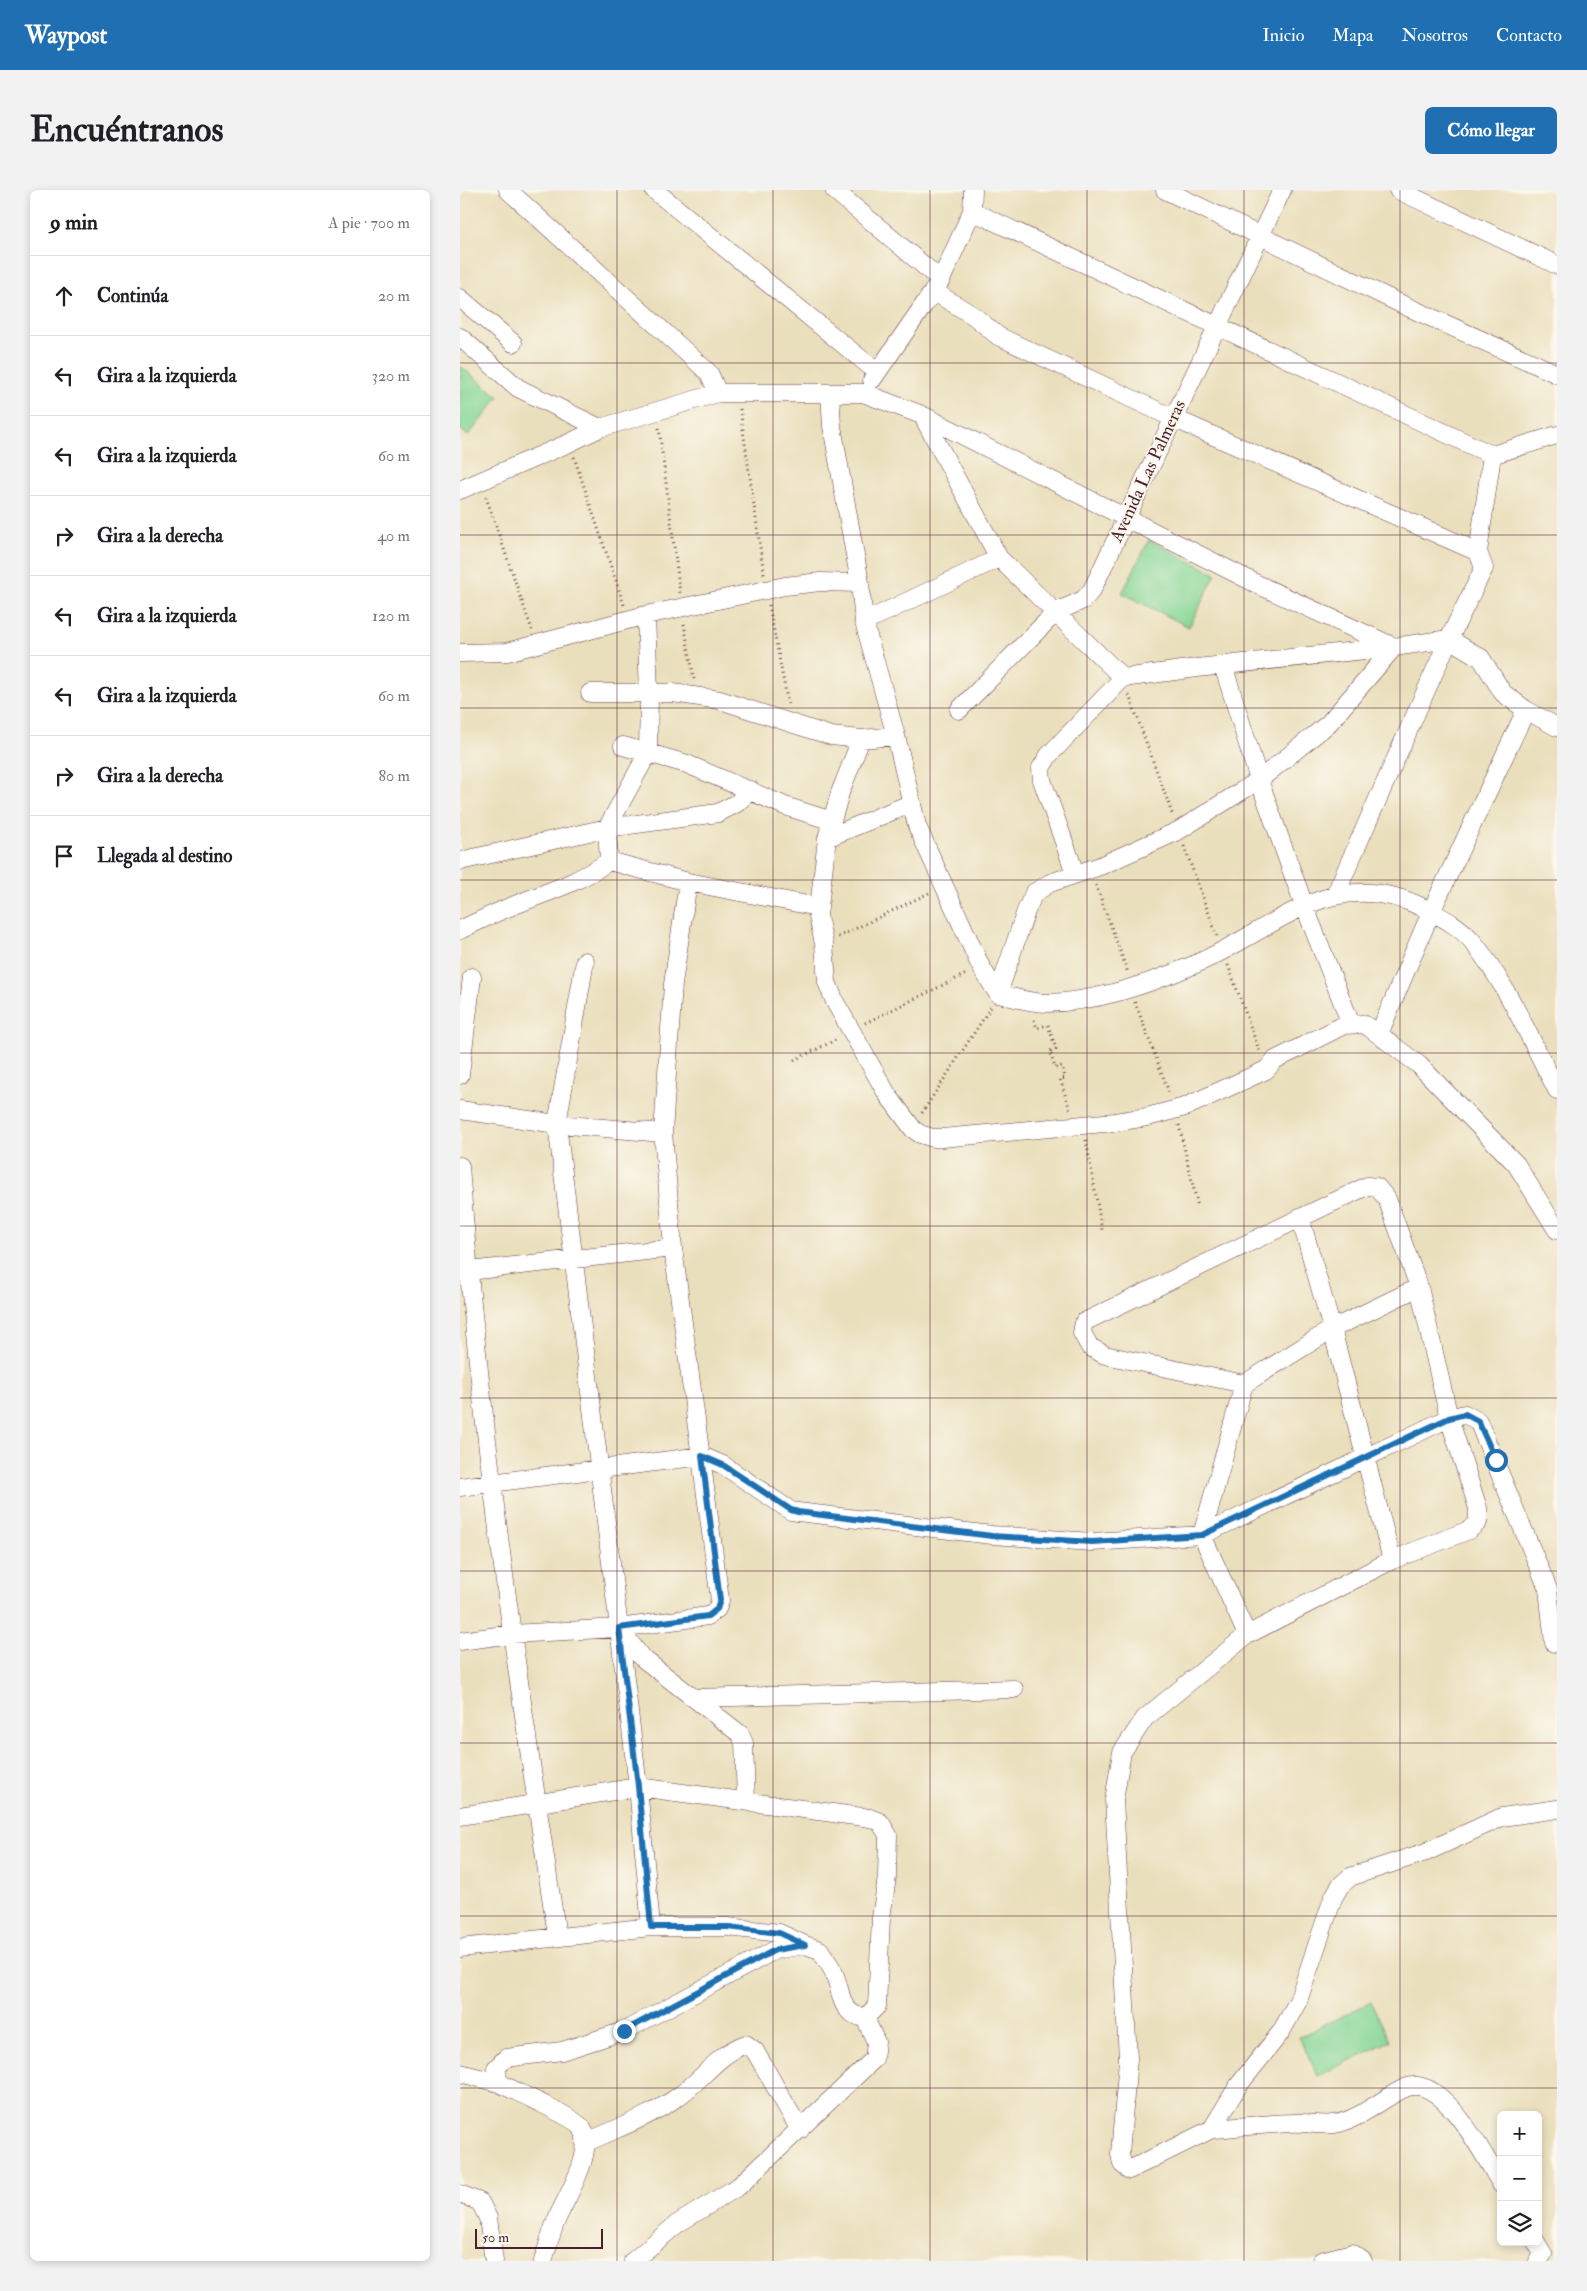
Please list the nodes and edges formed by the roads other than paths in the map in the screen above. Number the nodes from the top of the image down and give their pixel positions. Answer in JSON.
{"nodes":[{"id":1,"x":508,"y":190,"type":"edge"},
{"id":2,"x":654,"y":190,"type":"edge"},
{"id":3,"x":834,"y":190,"type":"edge"},
{"id":4,"x":973,"y":190,"type":"edge"},
{"id":5,"x":1165,"y":190,"type":"edge"},
{"id":6,"x":1282,"y":190,"type":"edge"},
{"id":7,"x":1398,"y":190,"type":"edge"},
{"id":8,"x":972,"y":211,"type":"junction"},
{"id":9,"x":1261,"y":237,"type":"junction"},
{"id":10,"x":1557,"y":265,"type":"edge"},
{"id":11,"x":937,"y":285,"type":"junction"},
{"id":12,"x":460,"y":298,"type":"edge"},
{"id":13,"x":1216,"y":327,"type":"junction"},
{"id":14,"x":460,"y":337,"type":"edge"},
{"id":15,"x":513,"y":343,"type":"dead end"},
{"id":16,"x":877,"y":372,"type":"junction"},
{"id":17,"x":1557,"y":374,"type":"edge"},
{"id":18,"x":718,"y":393,"type":"junction"},
{"id":19,"x":830,"y":393,"type":"junction"},
{"id":20,"x":863,"y":393,"type":"junction"},
{"id":21,"x":922,"y":415,"type":"junction"},
{"id":22,"x":1173,"y":418,"type":"junction"},
{"id":23,"x":600,"y":428,"type":"junction"},
{"id":24,"x":1557,"y":435,"type":"edge"},
{"id":25,"x":1492,"y":455,"type":"junction"},
{"id":26,"x":460,"y":475,"type":"edge"},
{"id":27,"x":481,"y":483,"type":"junction"},
{"id":28,"x":460,"y":490,"type":"edge"},
{"id":29,"x":1126,"y":518,"type":"junction"},
{"id":30,"x":1478,"y":552,"type":"junction"},
{"id":31,"x":999,"y":558,"type":"junction"},
{"id":32,"x":860,"y":583,"type":"junction"},
{"id":33,"x":1056,"y":612,"type":"junction"},
{"id":34,"x":646,"y":615,"type":"junction"},
{"id":35,"x":864,"y":622,"type":"junction"},
{"id":36,"x":1449,"y":639,"type":"junction"},
{"id":37,"x":1394,"y":648,"type":"junction"},
{"id":38,"x":460,"y":653,"type":"edge"},
{"id":39,"x":1223,"y":666,"type":"junction"},
{"id":40,"x":1123,"y":678,"type":"junction"},
{"id":41,"x":590,"y":693,"type":"dead end"},
{"id":42,"x":649,"y":693,"type":"junction"},
{"id":43,"x":959,"y":710,"type":"dead end"},
{"id":44,"x":1526,"y":710,"type":"junction"},
{"id":45,"x":1557,"y":727,"type":"edge"},
{"id":46,"x":896,"y":736,"type":"junction"},
{"id":47,"x":861,"y":739,"type":"junction"},
{"id":48,"x":623,"y":746,"type":"dead end"},
{"id":49,"x":648,"y":753,"type":"junction"},
{"id":50,"x":1259,"y":780,"type":"junction"},
{"id":51,"x":751,"y":790,"type":"junction"},
{"id":52,"x":912,"y":803,"type":"junction"},
{"id":53,"x":832,"y":821,"type":"junction"},
{"id":54,"x":607,"y":828,"type":"junction"},
{"id":55,"x":827,"y":838,"type":"junction"},
{"id":56,"x":460,"y":861,"type":"edge"},
{"id":57,"x":609,"y":861,"type":"junction"},
{"id":58,"x":1075,"y":873,"type":"junction"},
{"id":59,"x":688,"y":882,"type":"junction"},
{"id":60,"x":1335,"y":895,"type":"junction"},
{"id":61,"x":1304,"y":905,"type":"junction"},
{"id":62,"x":818,"y":907,"type":"junction"},
{"id":63,"x":1430,"y":912,"type":"junction"},
{"id":64,"x":460,"y":930,"type":"edge"},
{"id":65,"x":584,"y":961,"type":"dead end"},
{"id":66,"x":472,"y":976,"type":"dead end"},
{"id":67,"x":995,"y":1000,"type":"junction"},
{"id":68,"x":1351,"y":1024,"type":"junction"},
{"id":69,"x":1379,"y":1034,"type":"junction"},
{"id":70,"x":460,"y":1075,"type":"edge"},
{"id":71,"x":1557,"y":1090,"type":"edge"},
{"id":72,"x":460,"y":1110,"type":"edge"},
{"id":73,"x":557,"y":1124,"type":"junction"},
{"id":74,"x":663,"y":1133,"type":"junction"},
{"id":75,"x":460,"y":1166,"type":"edge"},
{"id":76,"x":1300,"y":1217,"type":"junction"},
{"id":77,"x":1557,"y":1230,"type":"edge"},
{"id":78,"x":673,"y":1248,"type":"junction"},
{"id":79,"x":574,"y":1259,"type":"junction"},
{"id":80,"x":464,"y":1272,"type":"edge"},
{"id":81,"x":1419,"y":1287,"type":"junction"},
{"id":82,"x":1332,"y":1329,"type":"junction"},
{"id":83,"x":1244,"y":1384,"type":"junction"},
{"id":84,"x":1449,"y":1418,"type":"junction"},
{"id":85,"x":702,"y":1456,"type":"junction"},
{"id":86,"x":1366,"y":1457,"type":"junction"},
{"id":87,"x":600,"y":1469,"type":"junction"},
{"id":88,"x":494,"y":1483,"type":"junction"},
{"id":89,"x":460,"y":1487,"type":"edge"},
{"id":90,"x":1202,"y":1535,"type":"junction"},
{"id":91,"x":1392,"y":1560,"type":"junction"},
{"id":92,"x":619,"y":1628,"type":"junction"},
{"id":93,"x":512,"y":1634,"type":"junction"},
{"id":94,"x":1247,"y":1635,"type":"junction"},
{"id":95,"x":460,"y":1641,"type":"edge"},
{"id":96,"x":1554,"y":1643,"type":"dead end"},
{"id":97,"x":1014,"y":1688,"type":"dead end"},
{"id":98,"x":696,"y":1698,"type":"junction"},
{"id":99,"x":638,"y":1786,"type":"junction"},
{"id":100,"x":746,"y":1801,"type":"junction"},
{"id":101,"x":537,"y":1802,"type":"junction"},
{"id":102,"x":1557,"y":1809,"type":"edge"},
{"id":103,"x":460,"y":1816,"type":"edge"},
{"id":104,"x":651,"y":1927,"type":"junction"},
{"id":105,"x":557,"y":1936,"type":"junction"},
{"id":106,"x":805,"y":1945,"type":"junction"},
{"id":107,"x":460,"y":1948,"type":"edge"},
{"id":108,"x":865,"y":2018,"type":"junction"},
{"id":109,"x":460,"y":2073,"type":"edge"},
{"id":110,"x":498,"y":2083,"type":"junction"},
{"id":111,"x":1212,"y":2128,"type":"junction"},
{"id":112,"x":800,"y":2130,"type":"junction"},
{"id":113,"x":585,"y":2143,"type":"junction"},
{"id":114,"x":1497,"y":2177,"type":"edge"},
{"id":115,"x":460,"y":2194,"type":"edge"},
{"id":116,"x":1538,"y":2246,"type":"edge"},
{"id":117,"x":494,"y":2261,"type":"edge"},
{"id":118,"x":543,"y":2261,"type":"edge"},
{"id":119,"x":632,"y":2261,"type":"edge"},
{"id":120,"x":1321,"y":2261,"type":"edge"},
{"id":121,"x":1363,"y":2261,"type":"edge"},
{"id":122,"x":1538,"y":2261,"type":"edge"}],
"edges":[{"from":1,"to":18,"type":"street"},
{"from":2,"to":16,"type":"street"},
{"from":3,"to":11,"type":"street"},
{"from":4,"to":8,"type":"street"},
{"from":5,"to":9,"type":"street"},
{"from":6,"to":9,"type":"street","name":"Avenida Las Palmeras"},
{"from":7,"to":10,"type":"street"},
{"from":8,"to":11,"type":"street"},
{"from":8,"to":13,"type":"street"},
{"from":9,"to":13,"type":"street","name":"Avenida Las Palmeras"},
{"from":9,"to":17,"type":"street"},
{"from":11,"to":16,"type":"street"},
{"from":11,"to":22,"type":"street"},
{"from":12,"to":15,"type":"street"},
{"from":13,"to":22,"type":"street","name":"Avenida Las Palmeras"},
{"from":13,"to":25,"type":"street"},
{"from":14,"to":23,"type":"street"},
{"from":16,"to":20,"type":"street"},
{"from":18,"to":19,"type":"street"},
{"from":18,"to":23,"type":"street"},
{"from":19,"to":20,"type":"street"},
{"from":19,"to":32,"type":"street"},
{"from":20,"to":21,"type":"street"},
{"from":21,"to":29,"type":"street"},
{"from":21,"to":31,"type":"street"},
{"from":22,"to":29,"type":"street","name":"Avenida Las Palmeras"},
{"from":22,"to":30,"type":"street"},
{"from":23,"to":27,"type":"street"},
{"from":24,"to":25,"type":"street"},
{"from":25,"to":30,"type":"street"},
{"from":26,"to":27,"type":"street"},
{"from":27,"to":28,"type":"street"},
{"from":29,"to":33,"type":"street","name":"Avenida Las Palmeras"},
{"from":29,"to":37,"type":"street"},
{"from":30,"to":36,"type":"street"},
{"from":31,"to":33,"type":"street"},
{"from":31,"to":35,"type":"street"},
{"from":32,"to":34,"type":"street"},
{"from":32,"to":35,"type":"street"},
{"from":33,"to":40,"type":"street"},
{"from":33,"to":43,"type":"street","name":"Avenida Las Palmeras"},
{"from":34,"to":38,"type":"street"},
{"from":34,"to":42,"type":"street"},
{"from":35,"to":46,"type":"street"},
{"from":36,"to":37,"type":"street"},
{"from":36,"to":44,"type":"street"},
{"from":36,"to":60,"type":"street"},
{"from":37,"to":39,"type":"street"},
{"from":37,"to":50,"type":"street"},
{"from":39,"to":40,"type":"street"},
{"from":39,"to":50,"type":"street"},
{"from":40,"to":58,"type":"street"},
{"from":41,"to":42,"type":"street"},
{"from":42,"to":47,"type":"street"},
{"from":42,"to":49,"type":"street"},
{"from":44,"to":45,"type":"street"},
{"from":44,"to":63,"type":"street"},
{"from":46,"to":47,"type":"street"},
{"from":46,"to":52,"type":"street"},
{"from":47,"to":53,"type":"street"},
{"from":48,"to":49,"type":"street"},
{"from":49,"to":51,"type":"street"},
{"from":49,"to":54,"type":"street"},
{"from":50,"to":58,"type":"street"},
{"from":50,"to":61,"type":"street"},
{"from":51,"to":53,"type":"street"},
{"from":51,"to":54,"type":"street"},
{"from":52,"to":55,"type":"street"},
{"from":52,"to":67,"type":"street"},
{"from":53,"to":55,"type":"street"},
{"from":54,"to":56,"type":"street"},
{"from":54,"to":57,"type":"street"},
{"from":55,"to":62,"type":"street"},
{"from":57,"to":59,"type":"street"},
{"from":57,"to":64,"type":"street"},
{"from":58,"to":67,"type":"street"},
{"from":59,"to":62,"type":"street"},
{"from":59,"to":74,"type":"street"},
{"from":60,"to":61,"type":"street"},
{"from":60,"to":63,"type":"street"},
{"from":61,"to":67,"type":"street"},
{"from":61,"to":68,"type":"street"},
{"from":62,"to":68,"type":"street"},
{"from":63,"to":69,"type":"street"},
{"from":63,"to":71,"type":"street"},
{"from":65,"to":73,"type":"street"},
{"from":66,"to":70,"type":"street"},
{"from":68,"to":69,"type":"street"},
{"from":69,"to":77,"type":"street"},
{"from":72,"to":73,"type":"street"},
{"from":73,"to":74,"type":"street"},
{"from":73,"to":79,"type":"street"},
{"from":74,"to":78,"type":"street"},
{"from":75,"to":80,"type":"street"},
{"from":76,"to":81,"type":"street"},
{"from":76,"to":82,"type":"street"},
{"from":76,"to":83,"type":"street"},
{"from":78,"to":79,"type":"street"},
{"from":78,"to":85,"type":"street"},
{"from":79,"to":80,"type":"street"},
{"from":79,"to":87,"type":"street"},
{"from":80,"to":88,"type":"street"},
{"from":81,"to":82,"type":"street"},
{"from":81,"to":84,"type":"street"},
{"from":82,"to":83,"type":"street"},
{"from":82,"to":86,"type":"street"},
{"from":83,"to":90,"type":"street"},
{"from":84,"to":86,"type":"street"},
{"from":84,"to":91,"type":"street"},
{"from":84,"to":96,"type":"street"},
{"from":85,"to":87,"type":"street"},
{"from":85,"to":90,"type":"street"},
{"from":85,"to":92,"type":"street"},
{"from":86,"to":90,"type":"street"},
{"from":86,"to":91,"type":"street"},
{"from":87,"to":88,"type":"street"},
{"from":87,"to":92,"type":"street"},
{"from":88,"to":89,"type":"street"},
{"from":88,"to":93,"type":"street"},
{"from":90,"to":94,"type":"street"},
{"from":91,"to":94,"type":"street"},
{"from":92,"to":93,"type":"street"},
{"from":92,"to":98,"type":"street"},
{"from":92,"to":99,"type":"street"},
{"from":93,"to":95,"type":"street"},
{"from":93,"to":101,"type":"street"},
{"from":94,"to":111,"type":"street"},
{"from":97,"to":98,"type":"street"},
{"from":98,"to":100,"type":"street"},
{"from":99,"to":100,"type":"street"},
{"from":99,"to":101,"type":"street"},
{"from":99,"to":104,"type":"street"},
{"from":100,"to":108,"type":"street"},
{"from":101,"to":103,"type":"street"},
{"from":101,"to":105,"type":"street"},
{"from":102,"to":111,"type":"street"},
{"from":104,"to":105,"type":"street"},
{"from":104,"to":106,"type":"street"},
{"from":105,"to":107,"type":"street"},
{"from":106,"to":108,"type":"street"},
{"from":106,"to":110,"type":"street"},
{"from":108,"to":112,"type":"street"},
{"from":109,"to":110,"type":"street"},
{"from":110,"to":113,"type":"street"},
{"from":111,"to":114,"type":"street"},
{"from":112,"to":113,"type":"street"},
{"from":112,"to":119,"type":"street"},
{"from":113,"to":118,"type":"street"},
{"from":115,"to":117,"type":"street"},
{"from":116,"to":122,"type":"street"},
{"from":120,"to":121,"type":"street"}]}
